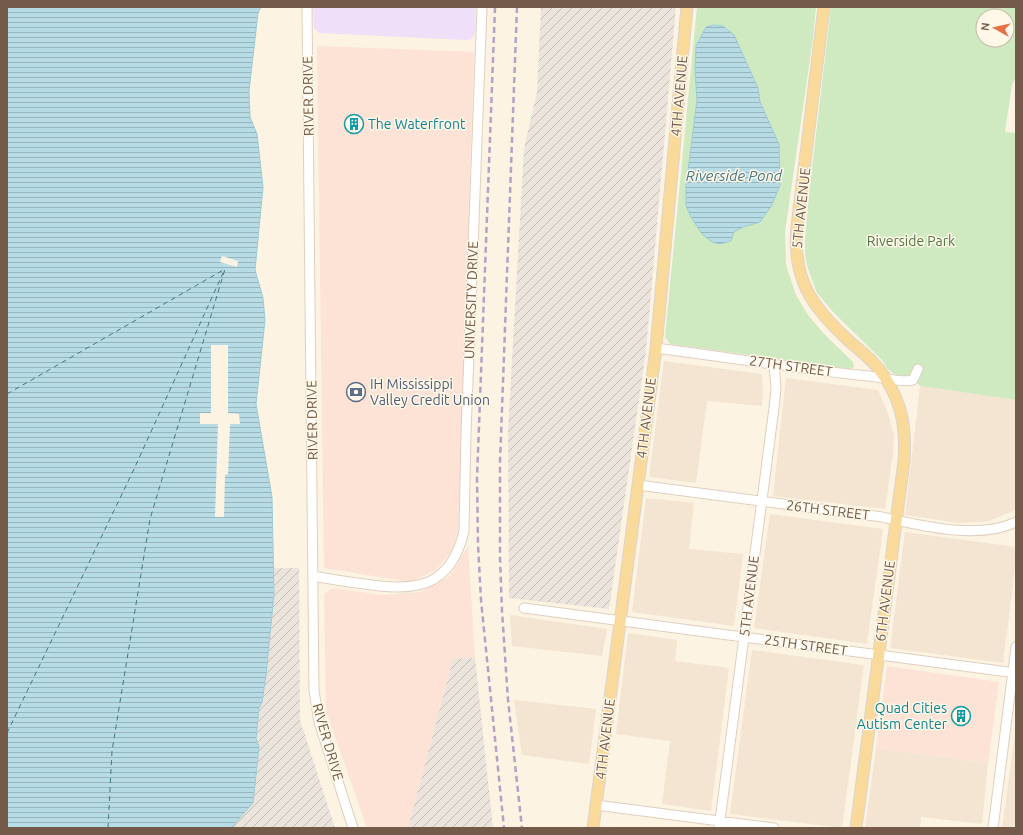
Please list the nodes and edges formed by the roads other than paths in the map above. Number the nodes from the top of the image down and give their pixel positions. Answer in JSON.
{"nodes":[{"id":1,"x":307,"y":7,"type":"edge"},
{"id":2,"x":482,"y":7,"type":"edge"},
{"id":3,"x":687,"y":7,"type":"edge"},
{"id":4,"x":824,"y":7,"type":"edge"},
{"id":5,"x":656,"y":348,"type":"junction"},
{"id":6,"x":774,"y":365,"type":"junction"},
{"id":7,"x":918,"y":369,"type":"dead end"},
{"id":8,"x":886,"y":378,"type":"junction"},
{"id":9,"x":638,"y":485,"type":"junction"},
{"id":10,"x":761,"y":501,"type":"junction"},
{"id":11,"x":895,"y":520,"type":"junction"},
{"id":12,"x":1016,"y":522,"type":"edge"},
{"id":13,"x":313,"y":576,"type":"junction"},
{"id":14,"x":524,"y":608,"type":"dead end"},
{"id":15,"x":620,"y":620,"type":"junction"},
{"id":16,"x":744,"y":637,"type":"junction"},
{"id":17,"x":1016,"y":647,"type":"edge"},
{"id":18,"x":878,"y":655,"type":"junction"},
{"id":19,"x":1014,"y":673,"type":"edge"},
{"id":20,"x":596,"y":805,"type":"junction"},
{"id":21,"x":720,"y":825,"type":"edge"},
{"id":22,"x":353,"y":828,"type":"edge"},
{"id":23,"x":593,"y":828,"type":"edge"},
{"id":24,"x":774,"y":828,"type":"edge"},
{"id":25,"x":856,"y":828,"type":"edge"},
{"id":26,"x":993,"y":828,"type":"edge"}],
"edges":[{"from":1,"to":13,"type":"street","name":"RIVER DRIVE"},
{"from":2,"to":13,"type":"street","name":"UNIVERSITY DRIVE"},
{"from":3,"to":5,"type":"main road","name":"4TH AVENUE"},
{"from":4,"to":8,"type":"main road","name":"5TH AVENUE"},
{"from":5,"to":6,"type":"street","name":"27TH STREET"},
{"from":5,"to":9,"type":"main road","name":"4TH AVENUE"},
{"from":6,"to":8,"type":"street","name":"27TH STREET"},
{"from":6,"to":10,"type":"street","name":"5TH AVENUE"},
{"from":7,"to":8,"type":"street","name":"27TH STREET"},
{"from":8,"to":11,"type":"main road","name":"6TH AVENUE"},
{"from":9,"to":10,"type":"street","name":"26TH STREET"},
{"from":9,"to":15,"type":"main road","name":"4TH AVENUE"},
{"from":10,"to":11,"type":"street","name":"26TH STREET"},
{"from":10,"to":16,"type":"street","name":"5TH AVENUE"},
{"from":11,"to":12,"type":"street","name":"26TH STREET"},
{"from":11,"to":18,"type":"main road","name":"6TH AVENUE"},
{"from":13,"to":22,"type":"street","name":"RIVER DRIVE"},
{"from":14,"to":15,"type":"street","name":"25TH STREET"},
{"from":15,"to":16,"type":"street","name":"25TH STREET"},
{"from":15,"to":20,"type":"main road","name":"4TH AVENUE"},
{"from":16,"to":18,"type":"street","name":"25TH STREET"},
{"from":16,"to":21,"type":"street","name":"5TH AVENUE"},
{"from":17,"to":19,"type":"street"},
{"from":18,"to":19,"type":"street","name":"25TH STREET"},
{"from":18,"to":25,"type":"main road","name":"6TH AVENUE"},
{"from":19,"to":26,"type":"street"},
{"from":20,"to":21,"type":"street"},
{"from":20,"to":23,"type":"main road","name":"4TH AVENUE"},
{"from":21,"to":24,"type":"street"}]}
